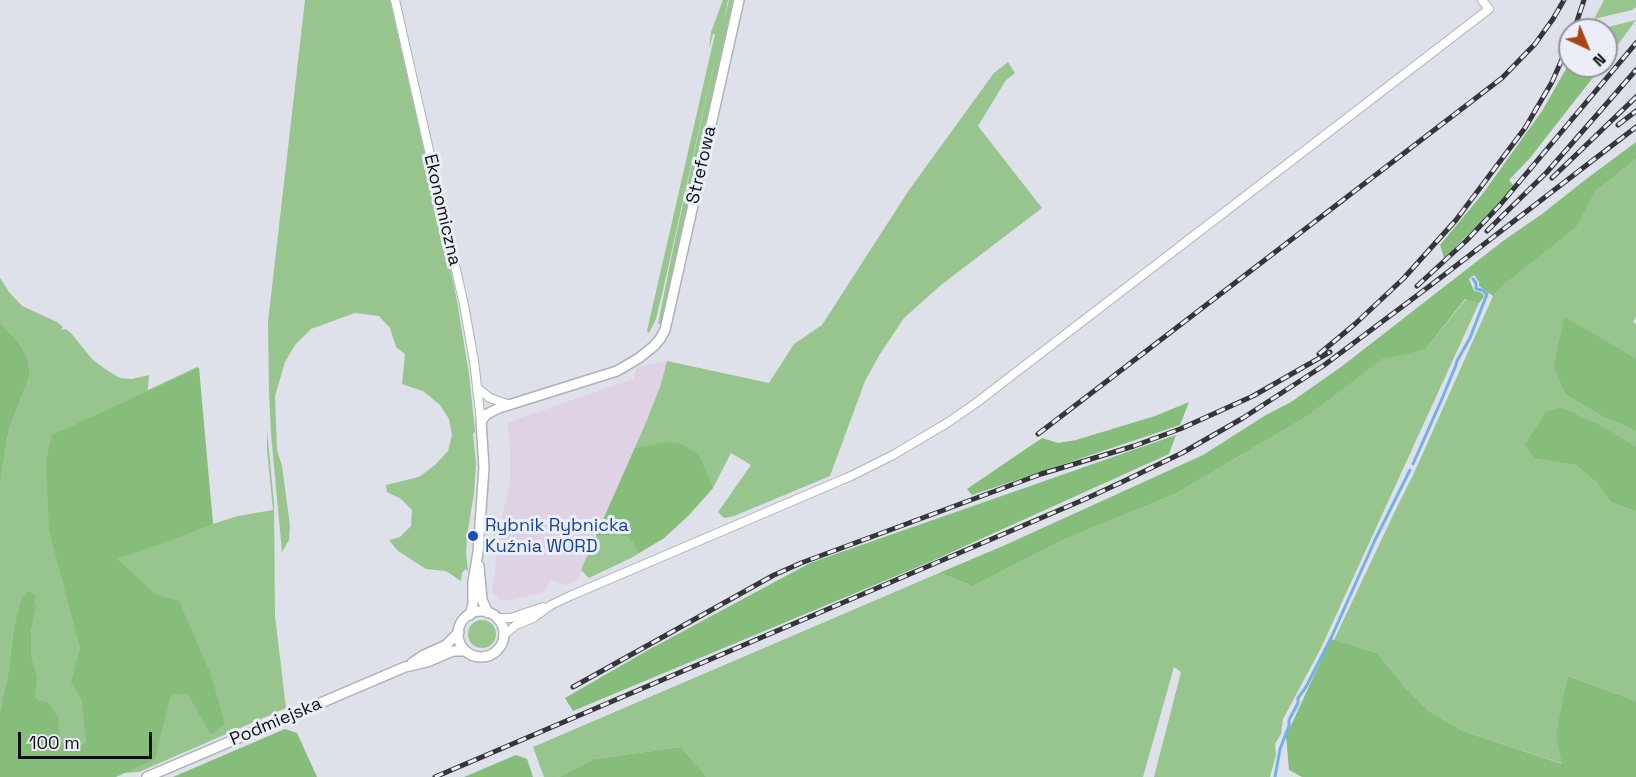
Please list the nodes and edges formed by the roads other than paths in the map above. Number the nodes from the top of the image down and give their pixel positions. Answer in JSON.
{"nodes":[{"id":1,"x":395,"y":0,"type":"edge"},
{"id":2,"x":739,"y":0,"type":"edge"},
{"id":3,"x":1482,"y":0,"type":"edge"},
{"id":4,"x":477,"y":388,"type":"junction"},
{"id":5,"x":510,"y":405,"type":"junction"},
{"id":6,"x":481,"y":421,"type":"junction"},
{"id":7,"x":478,"y":552,"type":"junction"},
{"id":8,"x":551,"y":605,"type":"junction"},
{"id":9,"x":488,"y":613,"type":"junction"},
{"id":10,"x":470,"y":615,"type":"junction"},
{"id":11,"x":497,"y":618,"type":"junction"},
{"id":12,"x":459,"y":632,"type":"junction"},
{"id":13,"x":504,"y":635,"type":"junction"},
{"id":14,"x":466,"y":651,"type":"junction"},
{"id":15,"x":405,"y":667,"type":"junction"},
{"id":16,"x":147,"y":777,"type":"edge"}],
"edges":[{"from":1,"to":4,"type":"street","name":"Ekonomiczna"},
{"from":2,"to":5,"type":"street","name":"Strefowa"},
{"from":3,"to":8,"type":"street"},
{"from":4,"to":5,"type":"street"},
{"from":4,"to":6,"type":"street","name":"Ekonomiczna"},
{"from":5,"to":6,"type":"street"},
{"from":6,"to":7,"type":"street","name":"Ekonomiczna"},
{"from":7,"to":9,"type":"street","name":"Ekonomiczna"},
{"from":7,"to":10,"type":"street","name":"Ekonomiczna"},
{"from":8,"to":11,"type":"street"},
{"from":8,"to":13,"type":"street"},
{"from":9,"to":10,"type":"street"},
{"from":9,"to":11,"type":"street"},
{"from":10,"to":12,"type":"street"},
{"from":11,"to":13,"type":"street"},
{"from":12,"to":14,"type":"street"},
{"from":12,"to":15,"type":"street","name":"Podmiejska"},
{"from":13,"to":14,"type":"street"},
{"from":14,"to":15,"type":"street","name":"Podmiejska"},
{"from":15,"to":16,"type":"street","name":"Podmiejska"}]}
